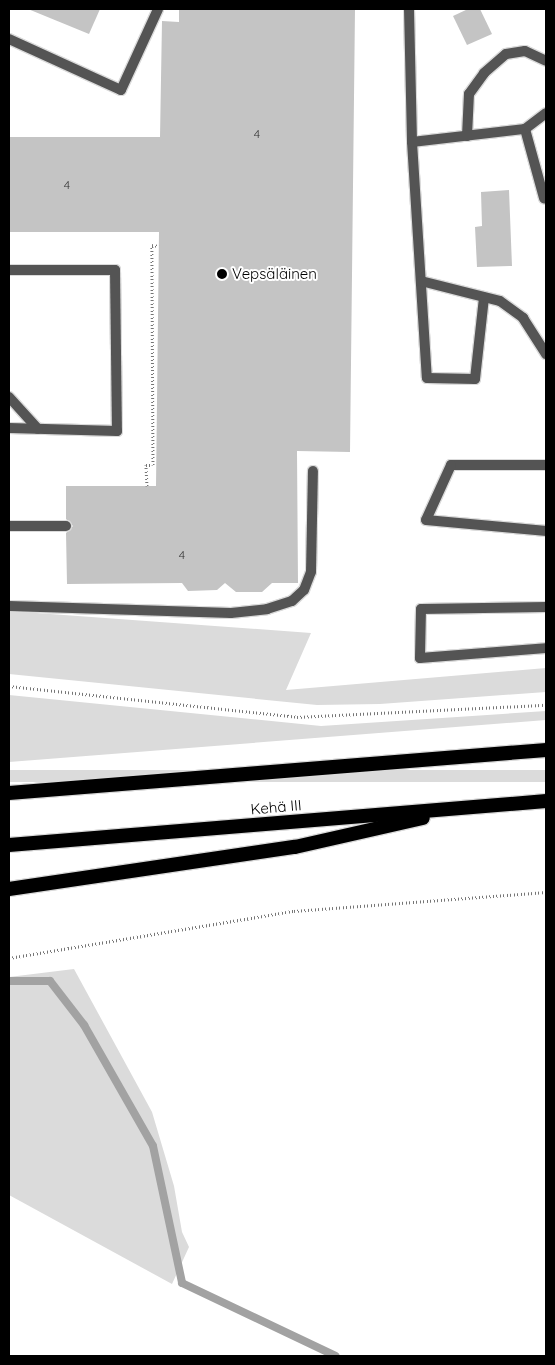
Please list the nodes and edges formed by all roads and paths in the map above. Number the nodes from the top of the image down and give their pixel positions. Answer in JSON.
{"nodes":[{"id":1,"x":158,"y":9,"type":"edge"},
{"id":2,"x":409,"y":9,"type":"edge"},
{"id":3,"x":9,"y":39,"type":"edge"},
{"id":4,"x":546,"y":61,"type":"edge"},
{"id":5,"x":546,"y":113,"type":"edge"},
{"id":6,"x":526,"y":130,"type":"junction"},
{"id":7,"x":467,"y":136,"type":"junction"},
{"id":8,"x":412,"y":142,"type":"junction"},
{"id":9,"x":544,"y":198,"type":"dead end"},
{"id":10,"x":159,"y":246,"type":"dead end"},
{"id":11,"x":9,"y":270,"type":"edge"},
{"id":12,"x":421,"y":281,"type":"junction"},
{"id":13,"x":484,"y":297,"type":"junction"},
{"id":14,"x":546,"y":354,"type":"edge"},
{"id":15,"x":9,"y":397,"type":"edge"},
{"id":16,"x":9,"y":428,"type":"edge"},
{"id":17,"x":38,"y":429,"type":"junction"},
{"id":18,"x":546,"y":466,"type":"edge"},
{"id":19,"x":313,"y":471,"type":"dead end"},
{"id":20,"x":147,"y":486,"type":"dead end"},
{"id":21,"x":9,"y":526,"type":"edge"},
{"id":22,"x":66,"y":526,"type":"dead end"},
{"id":23,"x":546,"y":531,"type":"edge"},
{"id":24,"x":9,"y":606,"type":"edge"},
{"id":25,"x":546,"y":607,"type":"edge"},
{"id":26,"x":546,"y":648,"type":"edge"},
{"id":27,"x":9,"y":686,"type":"edge"},
{"id":28,"x":546,"y":705,"type":"edge"},
{"id":29,"x":546,"y":750,"type":"edge"},
{"id":30,"x":9,"y":793,"type":"edge"},
{"id":31,"x":546,"y":801,"type":"edge"},
{"id":32,"x":475,"y":806,"type":"junction"},
{"id":33,"x":9,"y":845,"type":"edge"},
{"id":34,"x":9,"y":889,"type":"edge"},
{"id":35,"x":546,"y":892,"type":"edge"},
{"id":36,"x":9,"y":958,"type":"edge"}],
"edges":[{"from":1,"to":3,"type":"lane"},
{"from":2,"to":8,"type":"lane"},
{"from":4,"to":7,"type":"lane"},
{"from":5,"to":6,"type":"lane"},
{"from":6,"to":7,"type":"lane"},
{"from":6,"to":9,"type":"lane"},
{"from":7,"to":8,"type":"lane"},
{"from":8,"to":12,"type":"lane"},
{"from":10,"to":20,"type":"path"},
{"from":11,"to":17,"type":"lane"},
{"from":12,"to":13,"type":"lane"},
{"from":12,"to":13,"type":"lane"},
{"from":13,"to":14,"type":"lane"},
{"from":15,"to":17,"type":"lane"},
{"from":16,"to":17,"type":"lane"},
{"from":18,"to":23,"type":"lane"},
{"from":19,"to":24,"type":"lane"},
{"from":21,"to":22,"type":"lane"},
{"from":25,"to":26,"type":"lane"},
{"from":27,"to":28,"type":"path"},
{"from":29,"to":30,"type":"highway"},
{"from":31,"to":32,"type":"highway","name":"Kehä III"},
{"from":32,"to":33,"type":"highway","name":"Kehä III"},
{"from":32,"to":34,"type":"highway"},
{"from":35,"to":36,"type":"path"}]}
